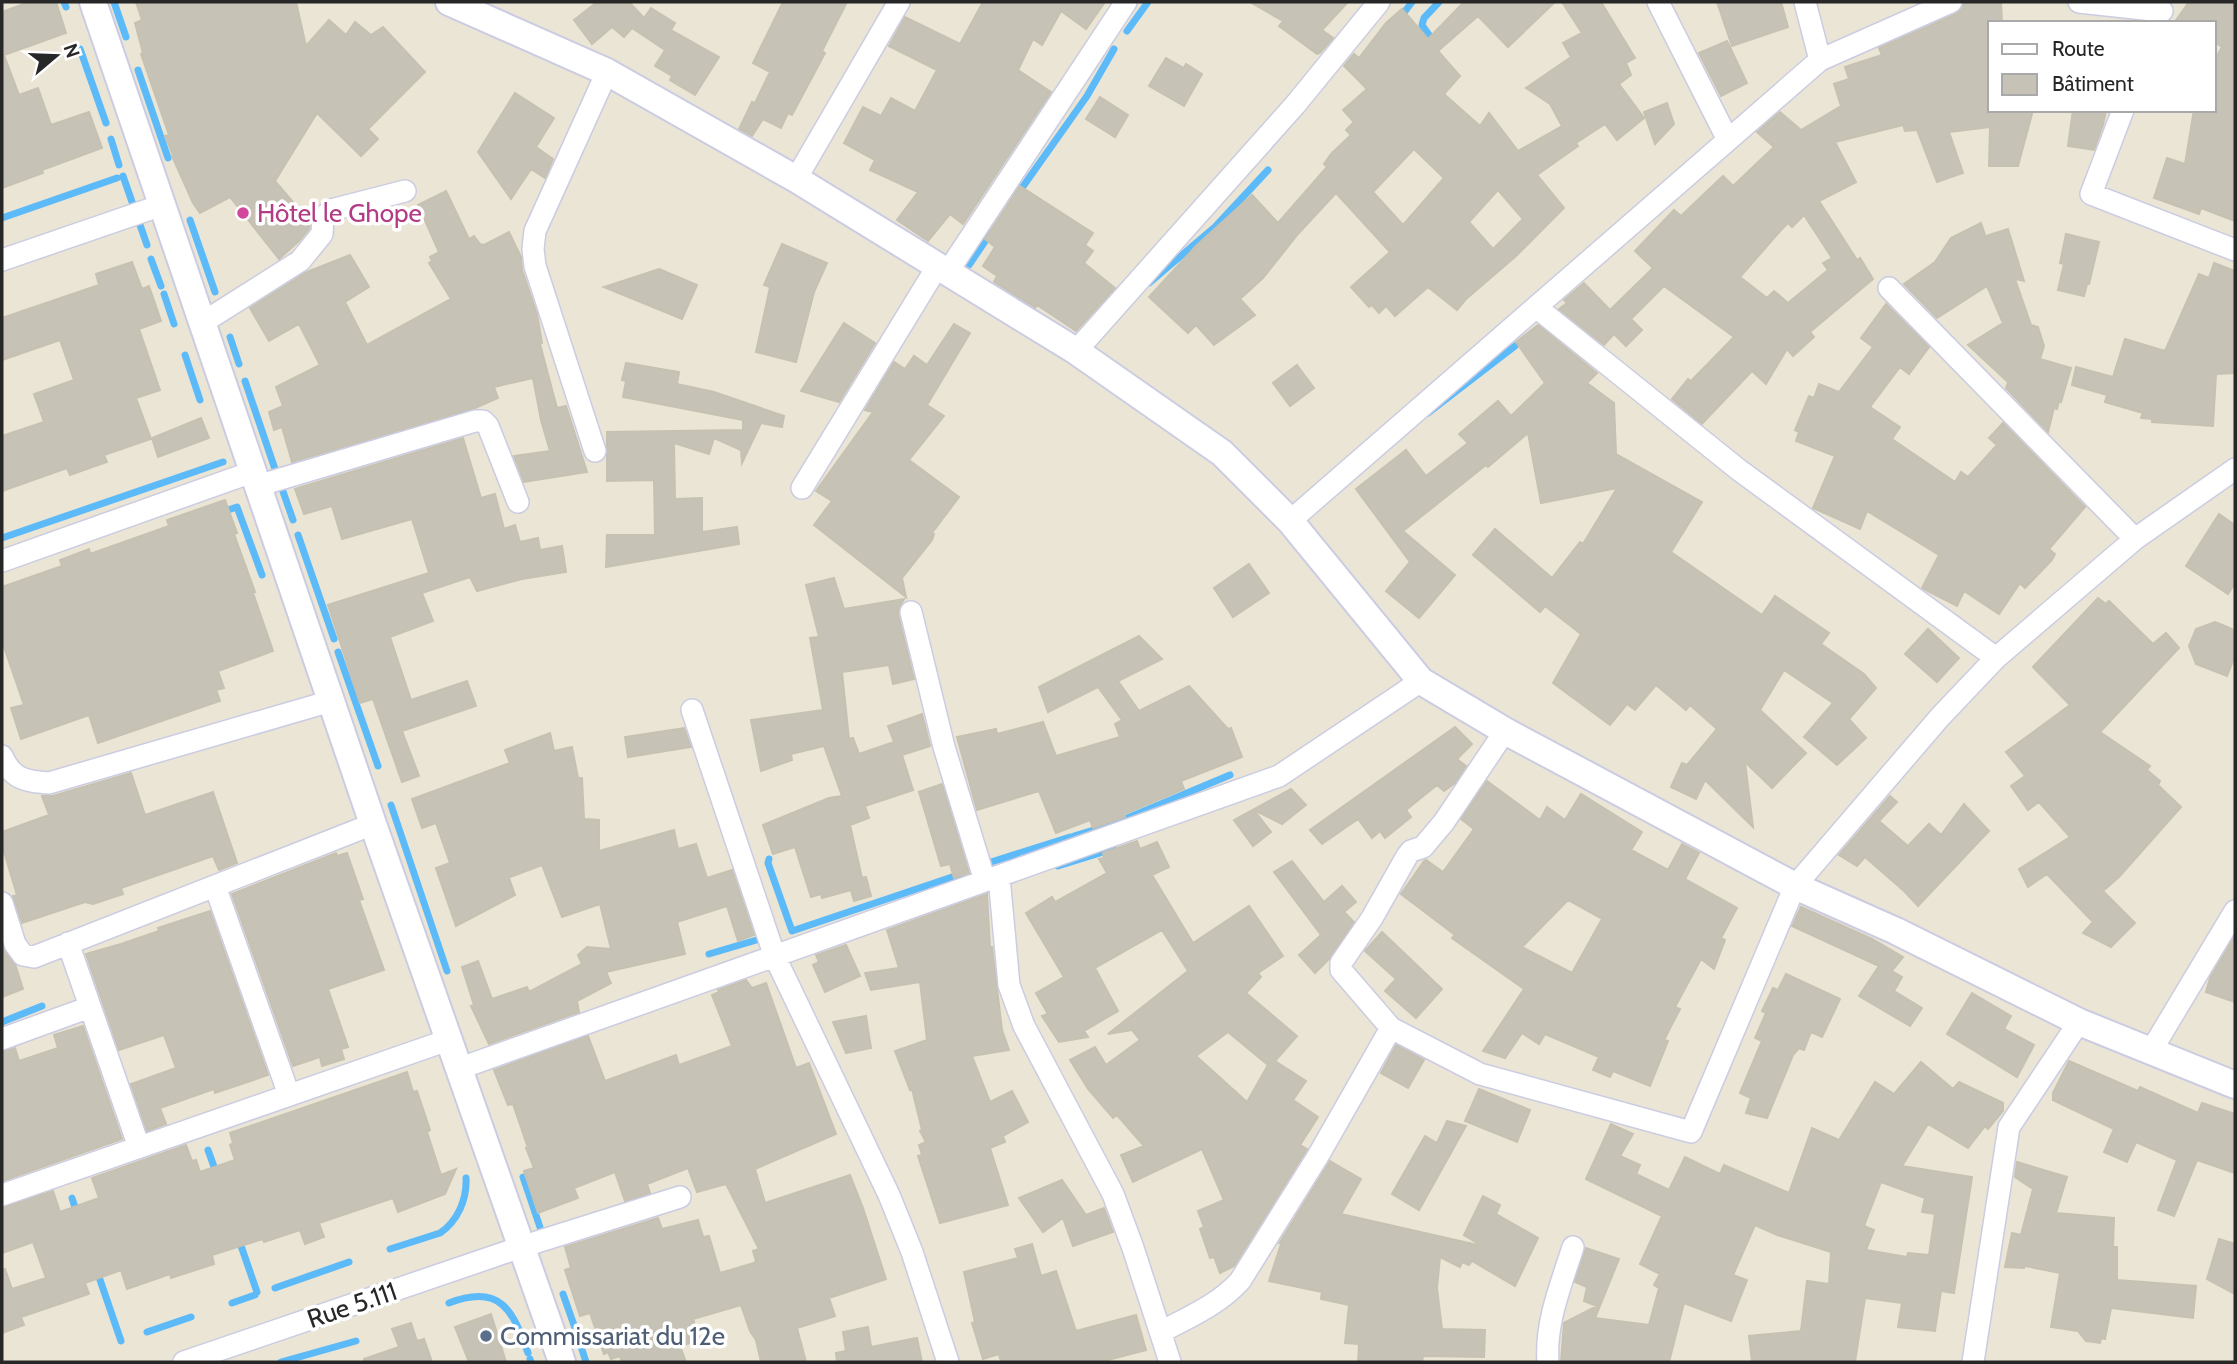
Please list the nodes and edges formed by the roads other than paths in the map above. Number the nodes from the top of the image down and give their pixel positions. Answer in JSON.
{"nodes":[{"id":1,"x":93,"y":2,"type":"edge"},
{"id":2,"x":449,"y":2,"type":"edge"},
{"id":3,"x":898,"y":2,"type":"edge"},
{"id":4,"x":1126,"y":2,"type":"edge"},
{"id":5,"x":1379,"y":2,"type":"edge"},
{"id":6,"x":1658,"y":2,"type":"edge"},
{"id":7,"x":1805,"y":2,"type":"edge"},
{"id":8,"x":1951,"y":2,"type":"edge"},
{"id":9,"x":2079,"y":2,"type":"edge"},
{"id":10,"x":2161,"y":12,"type":"edge"},
{"id":11,"x":1820,"y":60,"type":"junction"},
{"id":12,"x":607,"y":72,"type":"junction"},
{"id":13,"x":2122,"y":112,"type":"edge"},
{"id":14,"x":1728,"y":140,"type":"junction"},
{"id":15,"x":796,"y":179,"type":"junction"},
{"id":16,"x":405,"y":191,"type":"dead end"},
{"id":17,"x":162,"y":205,"type":"junction"},
{"id":18,"x":2235,"y":250,"type":"edge"},
{"id":19,"x":2,"y":260,"type":"edge"},
{"id":20,"x":942,"y":270,"type":"junction"},
{"id":21,"x":1889,"y":288,"type":"dead end"},
{"id":22,"x":1536,"y":307,"type":"junction"},
{"id":23,"x":202,"y":323,"type":"junction"},
{"id":24,"x":1076,"y":351,"type":"junction"},
{"id":25,"x":595,"y":451,"type":"dead end"},
{"id":26,"x":2235,"y":469,"type":"edge"},
{"id":27,"x":255,"y":479,"type":"junction"},
{"id":28,"x":802,"y":488,"type":"dead end"},
{"id":29,"x":518,"y":502,"type":"dead end"},
{"id":30,"x":1290,"y":522,"type":"junction"},
{"id":31,"x":2135,"y":539,"type":"junction"},
{"id":32,"x":2,"y":561,"type":"edge"},
{"id":33,"x":911,"y":611,"type":"dead end"},
{"id":34,"x":1996,"y":658,"type":"junction"},
{"id":35,"x":1421,"y":681,"type":"junction"},
{"id":36,"x":331,"y":701,"type":"junction"},
{"id":37,"x":692,"y":710,"type":"dead end"},
{"id":38,"x":1505,"y":731,"type":"junction"},
{"id":39,"x":2,"y":756,"type":"edge"},
{"id":40,"x":373,"y":824,"type":"junction"},
{"id":41,"x":992,"y":879,"type":"junction"},
{"id":42,"x":215,"y":886,"type":"junction"},
{"id":43,"x":1794,"y":886,"type":"junction"},
{"id":44,"x":2,"y":903,"type":"edge"},
{"id":45,"x":2235,"y":911,"type":"edge"},
{"id":46,"x":68,"y":943,"type":"junction"},
{"id":47,"x":775,"y":957,"type":"junction"},
{"id":48,"x":90,"y":1007,"type":"junction"},
{"id":49,"x":2079,"y":1022,"type":"junction"},
{"id":50,"x":1391,"y":1028,"type":"junction"},
{"id":51,"x":2,"y":1040,"type":"edge"},
{"id":52,"x":448,"y":1040,"type":"junction"},
{"id":53,"x":2151,"y":1051,"type":"junction"},
{"id":54,"x":458,"y":1069,"type":"junction"},
{"id":55,"x":2235,"y":1085,"type":"edge"},
{"id":56,"x":289,"y":1095,"type":"junction"},
{"id":57,"x":139,"y":1147,"type":"junction"},
{"id":58,"x":2,"y":1195,"type":"edge"},
{"id":59,"x":680,"y":1198,"type":"dead end"},
{"id":60,"x":521,"y":1247,"type":"junction"},
{"id":61,"x":1573,"y":1248,"type":"dead end"},
{"id":62,"x":1161,"y":1332,"type":"junction"},
{"id":63,"x":184,"y":1362,"type":"edge"},
{"id":64,"x":562,"y":1362,"type":"edge"},
{"id":65,"x":948,"y":1362,"type":"edge"},
{"id":66,"x":1171,"y":1362,"type":"edge"},
{"id":67,"x":1548,"y":1362,"type":"edge"},
{"id":68,"x":1973,"y":1362,"type":"edge"}],
"edges":[{"from":1,"to":17,"type":"street"},
{"from":2,"to":12,"type":"street"},
{"from":3,"to":15,"type":"street"},
{"from":4,"to":20,"type":"street"},
{"from":5,"to":24,"type":"street"},
{"from":6,"to":14,"type":"street"},
{"from":7,"to":11,"type":"street"},
{"from":8,"to":11,"type":"street"},
{"from":9,"to":10,"type":"street"},
{"from":11,"to":14,"type":"street"},
{"from":12,"to":15,"type":"street"},
{"from":12,"to":25,"type":"street"},
{"from":13,"to":18,"type":"street"},
{"from":14,"to":22,"type":"street"},
{"from":15,"to":20,"type":"street"},
{"from":16,"to":23,"type":"street"},
{"from":17,"to":19,"type":"street"},
{"from":17,"to":23,"type":"street"},
{"from":20,"to":24,"type":"street"},
{"from":20,"to":28,"type":"street"},
{"from":21,"to":31,"type":"street"},
{"from":22,"to":30,"type":"street"},
{"from":22,"to":34,"type":"street"},
{"from":23,"to":27,"type":"street"},
{"from":24,"to":30,"type":"street"},
{"from":26,"to":31,"type":"street"},
{"from":27,"to":29,"type":"street"},
{"from":27,"to":32,"type":"street"},
{"from":27,"to":36,"type":"street"},
{"from":30,"to":35,"type":"street"},
{"from":31,"to":34,"type":"street"},
{"from":33,"to":41,"type":"street"},
{"from":34,"to":43,"type":"street"},
{"from":35,"to":38,"type":"street"},
{"from":35,"to":41,"type":"street"},
{"from":36,"to":39,"type":"street"},
{"from":36,"to":40,"type":"street"},
{"from":37,"to":47,"type":"street"},
{"from":38,"to":43,"type":"street"},
{"from":38,"to":50,"type":"street"},
{"from":40,"to":42,"type":"street"},
{"from":40,"to":52,"type":"street"},
{"from":41,"to":47,"type":"street"},
{"from":41,"to":62,"type":"street"},
{"from":42,"to":46,"type":"street"},
{"from":42,"to":56,"type":"street"},
{"from":43,"to":49,"type":"street"},
{"from":43,"to":50,"type":"street"},
{"from":44,"to":46,"type":"street"},
{"from":45,"to":53,"type":"street"},
{"from":46,"to":48,"type":"street"},
{"from":47,"to":54,"type":"street"},
{"from":47,"to":65,"type":"street"},
{"from":48,"to":51,"type":"street"},
{"from":48,"to":57,"type":"street"},
{"from":49,"to":53,"type":"street"},
{"from":49,"to":68,"type":"street"},
{"from":50,"to":62,"type":"street"},
{"from":52,"to":54,"type":"street"},
{"from":52,"to":56,"type":"street"},
{"from":53,"to":55,"type":"street"},
{"from":54,"to":60,"type":"street"},
{"from":56,"to":57,"type":"street"},
{"from":57,"to":58,"type":"street"},
{"from":59,"to":60,"type":"street","name":"Rue 5.111"},
{"from":60,"to":63,"type":"street","name":"Rue 5.111"},
{"from":60,"to":64,"type":"street"},
{"from":61,"to":67,"type":"street"},
{"from":62,"to":66,"type":"street"}]}
